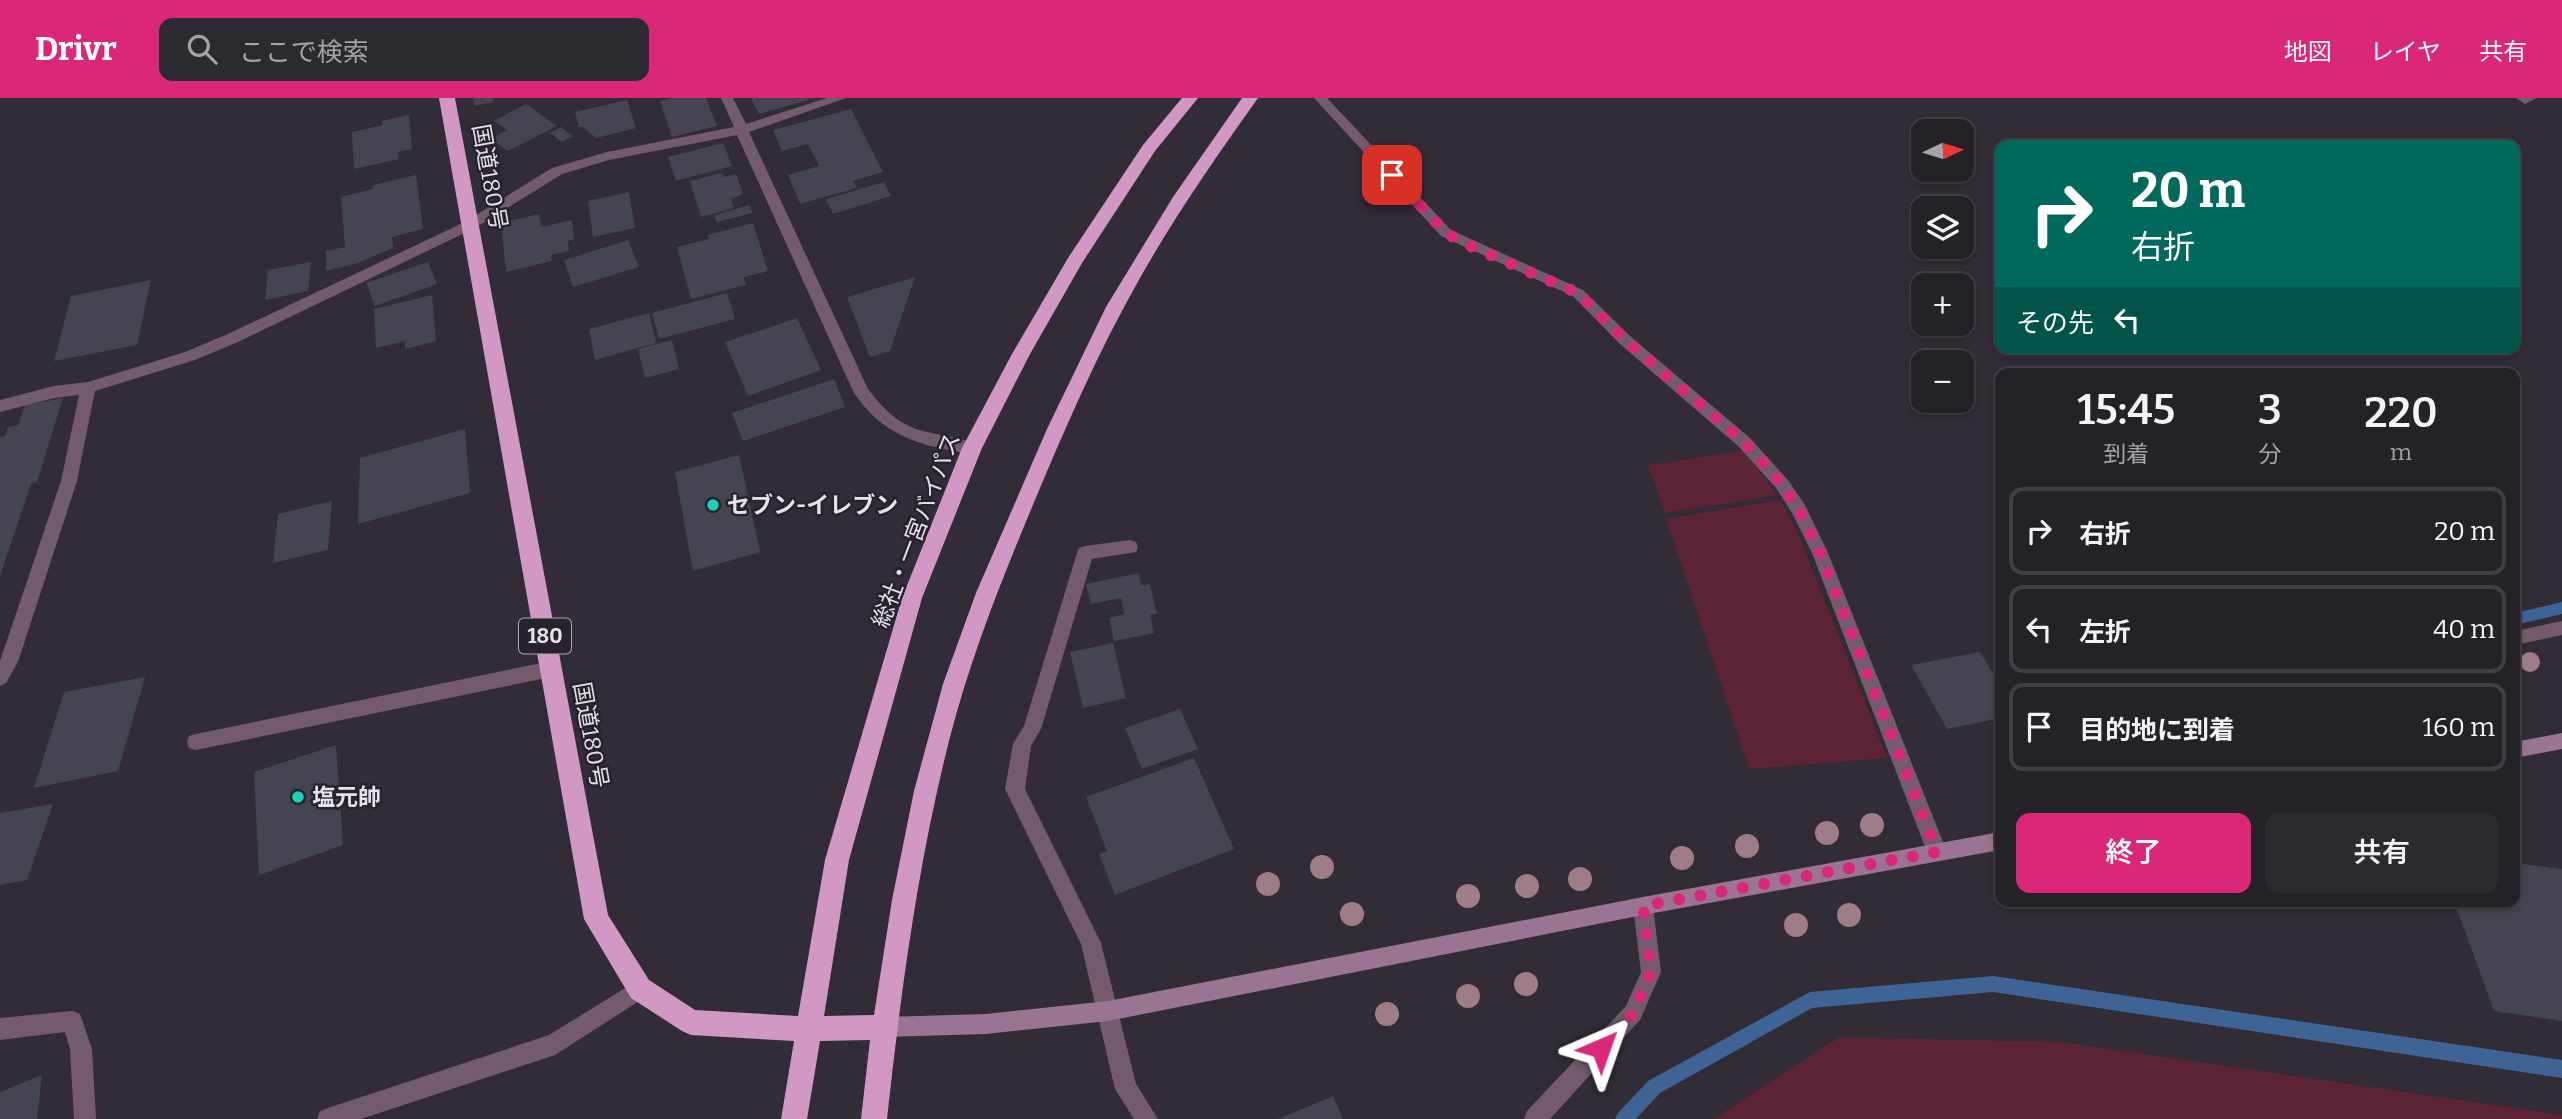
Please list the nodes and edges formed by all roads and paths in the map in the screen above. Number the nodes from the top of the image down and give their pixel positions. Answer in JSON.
{"nodes":[{"id":1,"x":447,"y":98,"type":"edge"},
{"id":2,"x":727,"y":98,"type":"edge"},
{"id":3,"x":840,"y":98,"type":"edge"},
{"id":4,"x":1190,"y":98,"type":"edge"},
{"id":5,"x":1250,"y":98,"type":"edge"},
{"id":6,"x":1320,"y":98,"type":"edge"},
{"id":7,"x":2522,"y":98,"type":"edge"},
{"id":8,"x":2531,"y":98,"type":"edge"},
{"id":9,"x":741,"y":130,"type":"junction"},
{"id":10,"x":470,"y":225,"type":"junction"},
{"id":11,"x":88,"y":388,"type":"junction"},
{"id":12,"x":0,"y":406,"type":"edge"},
{"id":13,"x":972,"y":448,"type":"junction"},
{"id":14,"x":1130,"y":547,"type":"dead end"},
{"id":15,"x":2562,"y":628,"type":"edge"},
{"id":16,"x":2520,"y":637,"type":"edge"},
{"id":17,"x":551,"y":669,"type":"junction"},
{"id":18,"x":0,"y":678,"type":"edge"},
{"id":19,"x":2562,"y":741,"type":"edge"},
{"id":20,"x":196,"y":742,"type":"dead end"},
{"id":21,"x":2520,"y":749,"type":"edge"},
{"id":22,"x":1995,"y":842,"type":"edge"},
{"id":23,"x":1937,"y":852,"type":"junction"},
{"id":24,"x":1643,"y":906,"type":"junction"},
{"id":25,"x":640,"y":989,"type":"junction"},
{"id":26,"x":1108,"y":1011,"type":"junction"},
{"id":27,"x":884,"y":1027,"type":"junction"},
{"id":28,"x":0,"y":1029,"type":"edge"},
{"id":29,"x":807,"y":1029,"type":"junction"},
{"id":30,"x":85,"y":1119,"type":"edge"},
{"id":31,"x":328,"y":1119,"type":"edge"},
{"id":32,"x":794,"y":1119,"type":"edge"},
{"id":33,"x":874,"y":1119,"type":"edge"},
{"id":34,"x":1147,"y":1119,"type":"edge"},
{"id":35,"x":1535,"y":1119,"type":"edge"}],
"edges":[{"from":1,"to":10,"type":"highway","name":"国道180号","number":"180"},
{"from":2,"to":9,"type":"street"},
{"from":3,"to":9,"type":"street"},
{"from":4,"to":13,"type":"highway","name":"総社・一宮バイパス"},
{"from":5,"to":27,"type":"highway"},
{"from":6,"to":23,"type":"street"},
{"from":7,"to":8,"type":"street"},
{"from":9,"to":10,"type":"street"},
{"from":9,"to":13,"type":"street"},
{"from":10,"to":11,"type":"street"},
{"from":10,"to":17,"type":"highway","name":"国道180号","number":"180"},
{"from":11,"to":12,"type":"street"},
{"from":11,"to":18,"type":"street"},
{"from":13,"to":29,"type":"highway","name":"総社・一宮バイパス"},
{"from":14,"to":26,"type":"street"},
{"from":15,"to":16,"type":"street"},
{"from":17,"to":20,"type":"street"},
{"from":17,"to":25,"type":"highway","name":"国道180号","number":"180"},
{"from":19,"to":21,"type":"street"},
{"from":22,"to":23,"type":"street"},
{"from":23,"to":24,"type":"street"},
{"from":24,"to":26,"type":"street"},
{"from":24,"to":35,"type":"street"},
{"from":25,"to":29,"type":"highway","name":"国道180号","number":"180"},
{"from":25,"to":31,"type":"street"},
{"from":26,"to":27,"type":"street"},
{"from":26,"to":34,"type":"street"},
{"from":27,"to":29,"type":"highway","name":"国道180号","number":"180"},
{"from":27,"to":33,"type":"highway"},
{"from":28,"to":30,"type":"street"},
{"from":29,"to":32,"type":"highway"}]}
